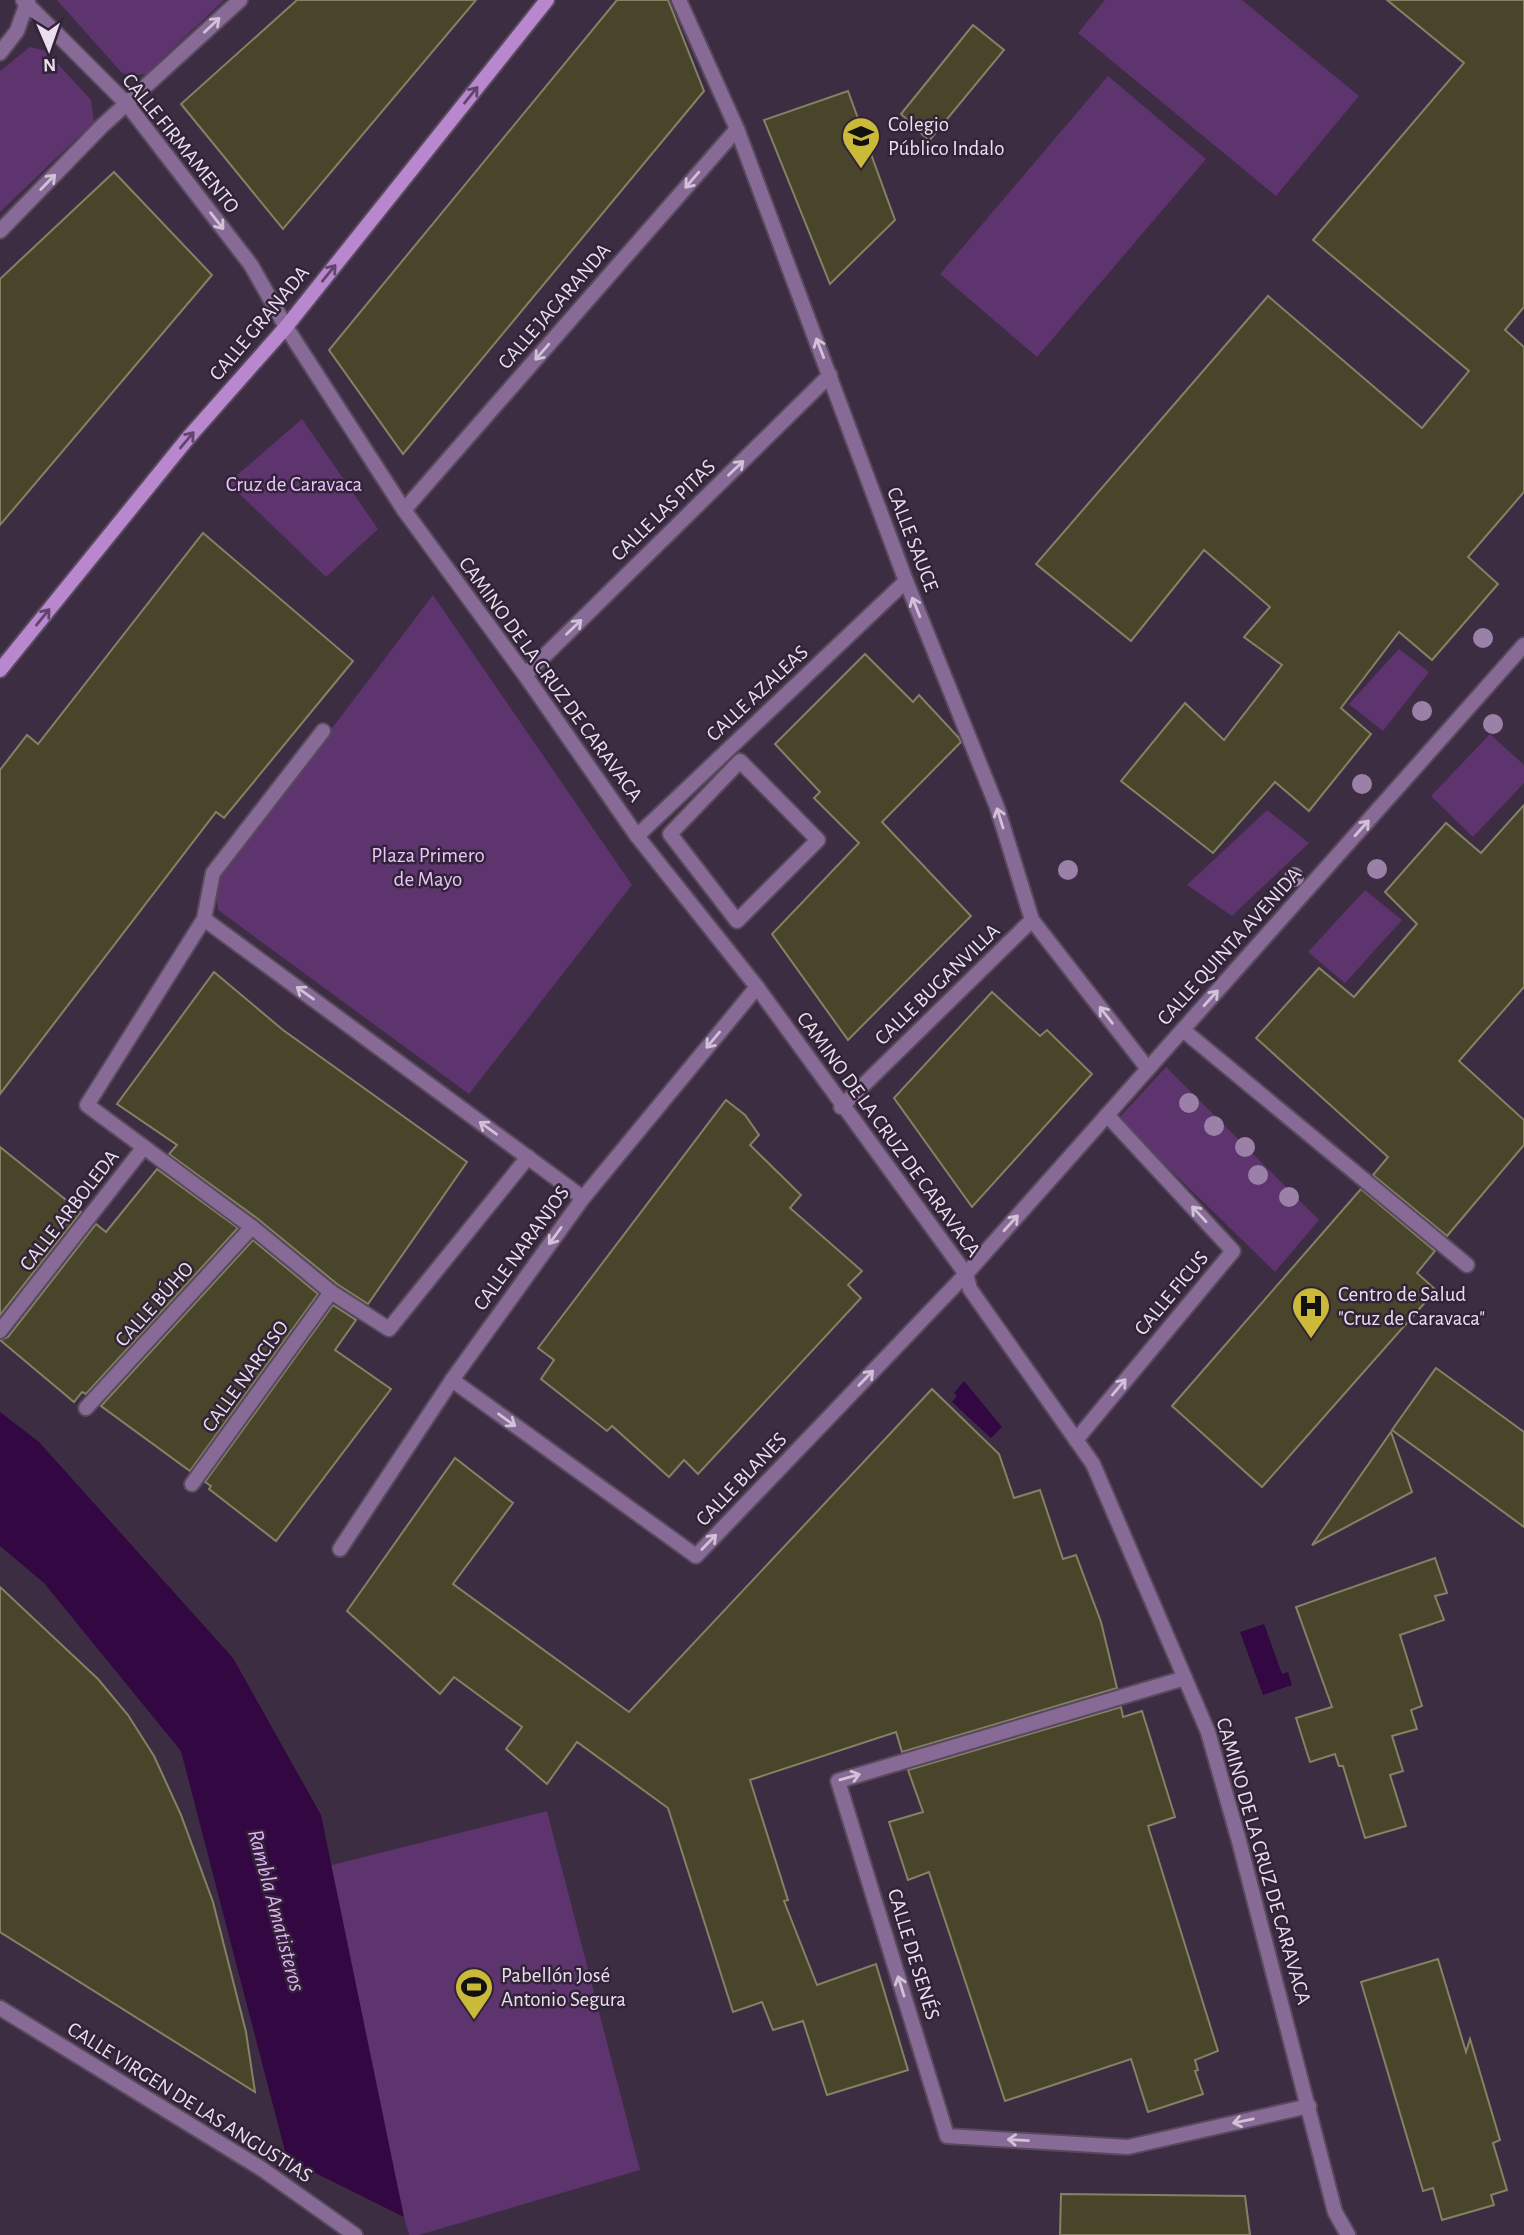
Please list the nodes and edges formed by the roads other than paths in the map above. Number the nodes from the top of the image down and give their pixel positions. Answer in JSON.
{"nodes":[{"id":1,"x":240,"y":0,"type":"edge"},
{"id":2,"x":547,"y":0,"type":"edge"},
{"id":3,"x":679,"y":0,"type":"edge"},
{"id":4,"x":26,"y":1,"type":"edge"},
{"id":5,"x":0,"y":53,"type":"edge"},
{"id":6,"x":127,"y":104,"type":"junction"},
{"id":7,"x":737,"y":129,"type":"junction"},
{"id":8,"x":0,"y":231,"type":"edge"},
{"id":9,"x":286,"y":327,"type":"junction"},
{"id":10,"x":830,"y":375,"type":"junction"},
{"id":11,"x":404,"y":510,"type":"junction"},
{"id":12,"x":906,"y":581,"type":"junction"},
{"id":13,"x":1524,"y":645,"type":"edge"},
{"id":14,"x":0,"y":670,"type":"edge"},
{"id":15,"x":525,"y":675,"type":"junction"},
{"id":16,"x":323,"y":731,"type":"dead end"},
{"id":17,"x":638,"y":836,"type":"junction"},
{"id":18,"x":818,"y":840,"type":"joint"},
{"id":19,"x":204,"y":919,"type":"junction"},
{"id":20,"x":1032,"y":920,"type":"junction"},
{"id":21,"x":757,"y":987,"type":"junction"},
{"id":22,"x":1182,"y":1030,"type":"junction"},
{"id":23,"x":1148,"y":1069,"type":"junction"},
{"id":24,"x":841,"y":1107,"type":"junction"},
{"id":25,"x":1107,"y":1115,"type":"junction"},
{"id":26,"x":144,"y":1147,"type":"junction"},
{"id":27,"x":528,"y":1157,"type":"junction"},
{"id":28,"x":583,"y":1198,"type":"junction"},
{"id":29,"x":252,"y":1227,"type":"junction"},
{"id":30,"x":1467,"y":1265,"type":"dead end"},
{"id":31,"x":966,"y":1274,"type":"junction"},
{"id":32,"x":331,"y":1292,"type":"junction"},
{"id":33,"x":0,"y":1331,"type":"edge"},
{"id":34,"x":452,"y":1380,"type":"junction"},
{"id":35,"x":86,"y":1408,"type":"dead end"},
{"id":36,"x":1076,"y":1440,"type":"junction"},
{"id":37,"x":192,"y":1484,"type":"dead end"},
{"id":38,"x":340,"y":1549,"type":"dead end"},
{"id":39,"x":1185,"y":1678,"type":"junction"},
{"id":40,"x":0,"y":2008,"type":"edge"},
{"id":41,"x":1309,"y":2106,"type":"junction"},
{"id":42,"x":1335,"y":2212,"type":"junction"},
{"id":43,"x":355,"y":2235,"type":"edge"},
{"id":44,"x":1334,"y":2235,"type":"edge"},
{"id":45,"x":1348,"y":2235,"type":"edge"}],
"edges":[{"from":6,"to":1,"type":"street","one_way":true},
{"from":9,"to":2,"type":"main road","name":"CALLE GRANADA","one_way":true},
{"from":3,"to":7,"type":"street","name":"CALLE SAUCE"},
{"from":4,"to":5,"type":"street"},
{"from":4,"to":6,"type":"street","name":"CALLE FIRMAMENTO"},
{"from":8,"to":6,"type":"street","one_way":true},
{"from":6,"to":9,"type":"street","name":"CALLE FIRMAMENTO","one_way":true},
{"from":10,"to":7,"type":"street","name":"CALLE SAUCE","one_way":true},
{"from":7,"to":11,"type":"street","name":"CALLE JACARANDA","one_way":true},
{"from":9,"to":11,"type":"street","name":"CAMINO DE LA CRUZ DE CARAVACA"},
{"from":14,"to":9,"type":"main road","name":"CALLE GRANADA","one_way":true},
{"from":10,"to":12,"type":"street","name":"CALLE SAUCE"},
{"from":15,"to":10,"type":"street","name":"CALLE LAS PITAS","one_way":true},
{"from":11,"to":15,"type":"street","name":"CAMINO DE LA CRUZ DE CARAVACA"},
{"from":12,"to":17,"type":"street","name":"CALLE AZALEAS"},
{"from":20,"to":12,"type":"street","name":"CALLE SAUCE","one_way":true},
{"from":22,"to":13,"type":"street","name":"CALLE QUINTA AVENIDA","one_way":true},
{"from":15,"to":17,"type":"street","name":"CAMINO DE LA CRUZ DE CARAVACA"},
{"from":16,"to":19,"type":"street"},
{"from":17,"to":21,"type":"street","name":"CAMINO DE LA CRUZ DE CARAVACA"},
{"from":18,"to":18,"type":"street"},
{"from":19,"to":26,"type":"street"},
{"from":27,"to":19,"type":"street","one_way":true},
{"from":23,"to":20,"type":"street","name":"CALLE SAUCE","one_way":true},
{"from":20,"to":24,"type":"street","name":"CALLE BUGANVILLA"},
{"from":21,"to":24,"type":"street","name":"CAMINO DE LA CRUZ DE CARAVACA"},
{"from":21,"to":28,"type":"street","name":"CALLE NARANJOS","one_way":true},
{"from":22,"to":23,"type":"street","name":"CALLE QUINTA AVENIDA"},
{"from":22,"to":30,"type":"street"},
{"from":23,"to":25,"type":"street","name":"CALLE QUINTA AVENIDA"},
{"from":24,"to":31,"type":"street","name":"CAMINO DE LA CRUZ DE CARAVACA"},
{"from":31,"to":25,"type":"street","name":"CALLE QUINTA AVENIDA","one_way":true},
{"from":36,"to":25,"type":"street","name":"CALLE FICUS","one_way":true},
{"from":26,"to":29,"type":"street"},
{"from":26,"to":33,"type":"street","name":"CALLE ARBOLEDA"},
{"from":27,"to":28,"type":"street"},
{"from":27,"to":32,"type":"street"},
{"from":28,"to":34,"type":"street","name":"CALLE NARANJOS","one_way":true},
{"from":29,"to":32,"type":"street"},
{"from":29,"to":35,"type":"street","name":"CALLE BÚHO"},
{"from":34,"to":31,"type":"street","name":"CALLE BLANES","one_way":true},
{"from":31,"to":36,"type":"street","name":"CAMINO DE LA CRUZ DE CARAVACA"},
{"from":32,"to":37,"type":"street","name":"CALLE NARCISO"},
{"from":34,"to":38,"type":"street","name":"CALLE NARANJOS"},
{"from":36,"to":39,"type":"street","name":"CAMINO DE LA CRUZ DE CARAVACA"},
{"from":39,"to":41,"type":"street","name":"CAMINO DE LA CRUZ DE CARAVACA"},
{"from":41,"to":39,"type":"street","name":"CALLE DE SENÉS","one_way":true},
{"from":40,"to":43,"type":"street","name":"CALLE VIRGEN DE LAS ANGUSTIAS"},
{"from":41,"to":42,"type":"street","name":"CAMINO DE LA CRUZ DE CARAVACA"},
{"from":42,"to":44,"type":"street","name":"CAMINO DE LA CRUZ DE CARAVACA"},
{"from":42,"to":45,"type":"street","name":"CAMINO DE LA CRUZ DE CARAVACA"}]}
